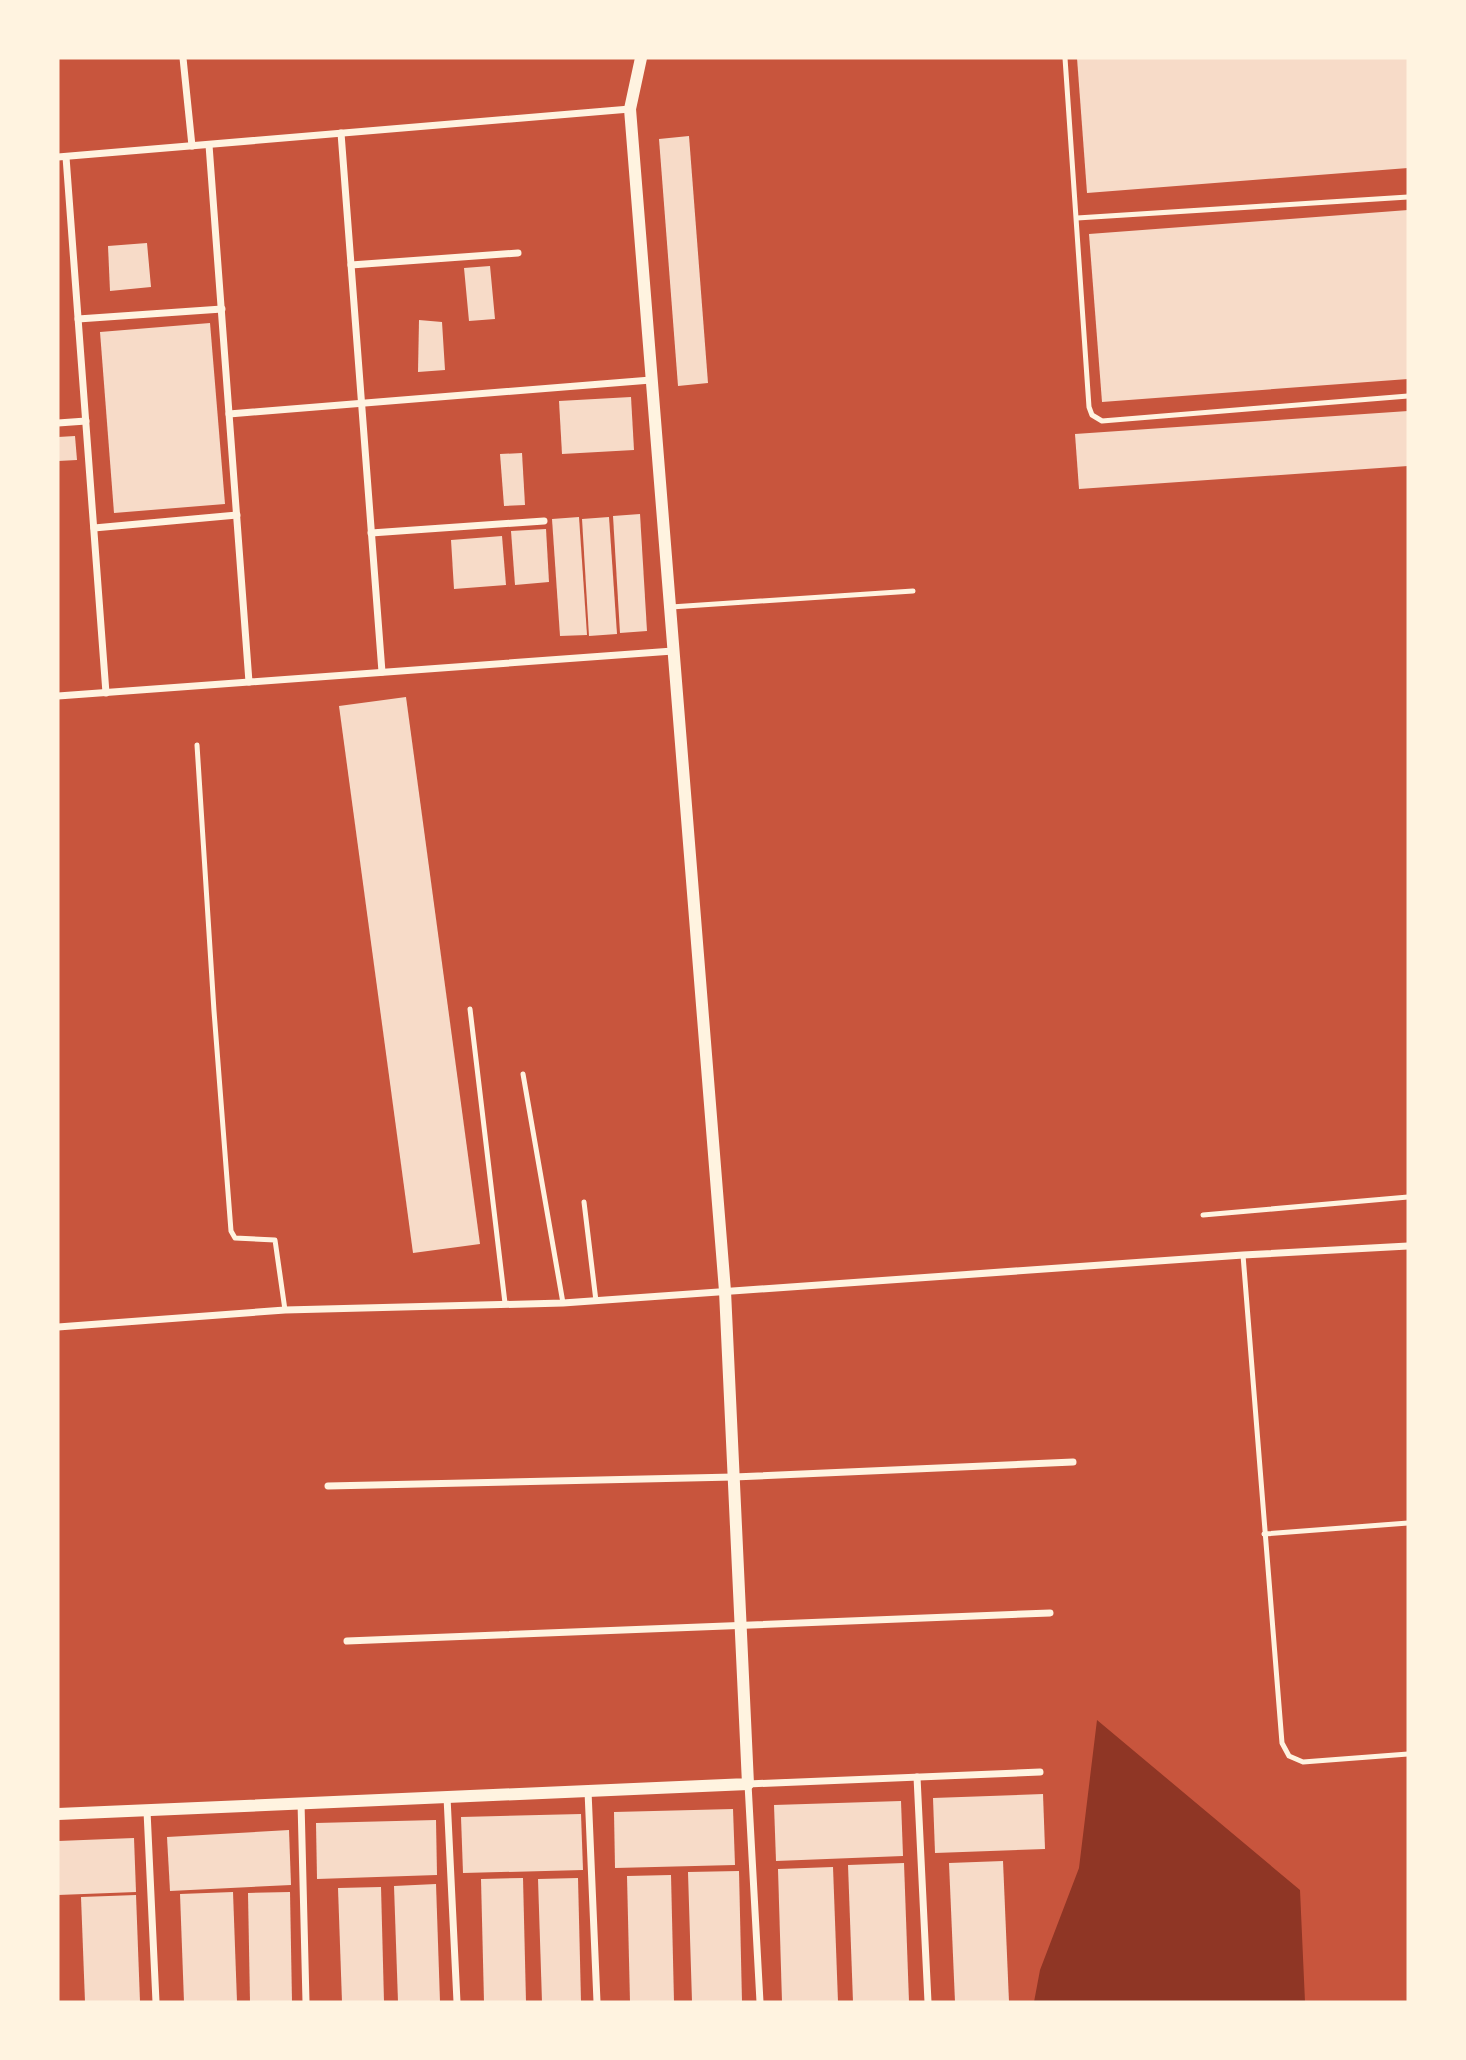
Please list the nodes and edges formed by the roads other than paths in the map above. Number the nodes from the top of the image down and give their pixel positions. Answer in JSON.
{"nodes":[{"id":1,"x":183,"y":58,"type":"edge"},
{"id":2,"x":641,"y":58,"type":"edge"},
{"id":3,"x":1065,"y":58,"type":"edge"},
{"id":4,"x":629,"y":109,"type":"junction"},
{"id":5,"x":341,"y":134,"type":"junction"},
{"id":6,"x":209,"y":145,"type":"junction"},
{"id":7,"x":192,"y":146,"type":"junction"},
{"id":8,"x":62,"y":157,"type":"edge"},
{"id":9,"x":1408,"y":197,"type":"edge"},
{"id":10,"x":1076,"y":218,"type":"junction"},
{"id":11,"x":518,"y":253,"type":"dead end"},
{"id":12,"x":351,"y":265,"type":"junction"},
{"id":13,"x":222,"y":309,"type":"junction"},
{"id":14,"x":78,"y":319,"type":"junction"},
{"id":15,"x":651,"y":380,"type":"junction"},
{"id":16,"x":1408,"y":396,"type":"edge"},
{"id":17,"x":362,"y":404,"type":"junction"},
{"id":18,"x":229,"y":414,"type":"junction"},
{"id":19,"x":86,"y":421,"type":"junction"},
{"id":20,"x":58,"y":424,"type":"edge"},
{"id":21,"x":237,"y":515,"type":"junction"},
{"id":22,"x":544,"y":521,"type":"dead end"},
{"id":23,"x":94,"y":528,"type":"junction"},
{"id":24,"x":371,"y":533,"type":"junction"},
{"id":25,"x":912,"y":591,"type":"dead end"},
{"id":26,"x":670,"y":607,"type":"junction"},
{"id":27,"x":674,"y":651,"type":"junction"},
{"id":28,"x":382,"y":671,"type":"junction"},
{"id":29,"x":249,"y":681,"type":"junction"},
{"id":30,"x":106,"y":692,"type":"junction"},
{"id":31,"x":58,"y":696,"type":"edge"},
{"id":32,"x":197,"y":746,"type":"dead end"},
{"id":33,"x":470,"y":1009,"type":"dead end"},
{"id":34,"x":523,"y":1074,"type":"dead end"},
{"id":35,"x":1408,"y":1197,"type":"edge"},
{"id":36,"x":584,"y":1202,"type":"dead end"},
{"id":37,"x":1203,"y":1215,"type":"dead end"},
{"id":38,"x":1408,"y":1246,"type":"edge"},
{"id":39,"x":1242,"y":1255,"type":"junction"},
{"id":40,"x":725,"y":1291,"type":"junction"},
{"id":41,"x":596,"y":1301,"type":"junction"},
{"id":42,"x":505,"y":1303,"type":"junction"},
{"id":43,"x":564,"y":1303,"type":"junction"},
{"id":44,"x":285,"y":1310,"type":"junction"},
{"id":45,"x":58,"y":1327,"type":"edge"},
{"id":46,"x":1073,"y":1462,"type":"dead end"},
{"id":47,"x":734,"y":1477,"type":"junction"},
{"id":48,"x":328,"y":1486,"type":"dead end"},
{"id":49,"x":1408,"y":1523,"type":"edge"},
{"id":50,"x":1264,"y":1534,"type":"junction"},
{"id":51,"x":1051,"y":1614,"type":"dead end"},
{"id":52,"x":740,"y":1626,"type":"junction"},
{"id":53,"x":346,"y":1641,"type":"dead end"},
{"id":54,"x":1408,"y":1754,"type":"edge"},
{"id":55,"x":1040,"y":1772,"type":"dead end"},
{"id":56,"x":917,"y":1777,"type":"junction"},
{"id":57,"x":748,"y":1784,"type":"junction"},
{"id":58,"x":588,"y":1791,"type":"junction"},
{"id":59,"x":447,"y":1796,"type":"junction"},
{"id":60,"x":301,"y":1802,"type":"junction"},
{"id":61,"x":147,"y":1811,"type":"junction"},
{"id":62,"x":58,"y":1814,"type":"edge"},
{"id":63,"x":156,"y":2002,"type":"edge"},
{"id":64,"x":306,"y":2002,"type":"edge"},
{"id":65,"x":457,"y":2002,"type":"edge"},
{"id":66,"x":597,"y":2002,"type":"edge"},
{"id":67,"x":760,"y":2002,"type":"edge"},
{"id":68,"x":928,"y":2002,"type":"edge"}],
"edges":[{"from":1,"to":7,"type":"street"},
{"from":2,"to":4,"type":"street"},
{"from":3,"to":10,"type":"lane"},
{"from":4,"to":5,"type":"street"},
{"from":4,"to":15,"type":"street"},
{"from":5,"to":6,"type":"street"},
{"from":5,"to":12,"type":"street"},
{"from":6,"to":7,"type":"street"},
{"from":6,"to":13,"type":"street"},
{"from":7,"to":8,"type":"street"},
{"from":8,"to":14,"type":"street"},
{"from":9,"to":10,"type":"lane"},
{"from":10,"to":16,"type":"lane"},
{"from":11,"to":12,"type":"street"},
{"from":12,"to":17,"type":"street"},
{"from":13,"to":14,"type":"street"},
{"from":13,"to":18,"type":"street"},
{"from":14,"to":19,"type":"street"},
{"from":15,"to":17,"type":"street"},
{"from":15,"to":26,"type":"street"},
{"from":17,"to":18,"type":"street"},
{"from":17,"to":24,"type":"street"},
{"from":18,"to":21,"type":"street"},
{"from":19,"to":20,"type":"street"},
{"from":19,"to":23,"type":"street"},
{"from":21,"to":23,"type":"street"},
{"from":21,"to":29,"type":"street"},
{"from":22,"to":24,"type":"street"},
{"from":23,"to":30,"type":"street"},
{"from":24,"to":28,"type":"street"},
{"from":25,"to":26,"type":"lane"},
{"from":26,"to":27,"type":"street"},
{"from":27,"to":28,"type":"street"},
{"from":27,"to":40,"type":"street"},
{"from":28,"to":29,"type":"street"},
{"from":29,"to":30,"type":"street"},
{"from":30,"to":31,"type":"street"},
{"from":32,"to":44,"type":"lane"},
{"from":33,"to":42,"type":"lane"},
{"from":34,"to":43,"type":"lane"},
{"from":35,"to":37,"type":"lane"},
{"from":36,"to":41,"type":"lane"},
{"from":38,"to":39,"type":"street"},
{"from":39,"to":40,"type":"street"},
{"from":39,"to":50,"type":"lane"},
{"from":40,"to":41,"type":"street"},
{"from":40,"to":47,"type":"street"},
{"from":41,"to":43,"type":"street"},
{"from":42,"to":43,"type":"street"},
{"from":42,"to":44,"type":"street"},
{"from":44,"to":45,"type":"street"},
{"from":46,"to":47,"type":"street"},
{"from":47,"to":48,"type":"street"},
{"from":47,"to":52,"type":"street"},
{"from":49,"to":50,"type":"lane"},
{"from":50,"to":54,"type":"lane"},
{"from":51,"to":52,"type":"street"},
{"from":52,"to":53,"type":"street"},
{"from":52,"to":57,"type":"street"},
{"from":55,"to":56,"type":"street"},
{"from":56,"to":57,"type":"street"},
{"from":56,"to":68,"type":"street"},
{"from":57,"to":58,"type":"street"},
{"from":57,"to":67,"type":"street"},
{"from":58,"to":59,"type":"street"},
{"from":58,"to":66,"type":"street"},
{"from":59,"to":60,"type":"street"},
{"from":59,"to":65,"type":"street"},
{"from":60,"to":61,"type":"street"},
{"from":60,"to":64,"type":"street"},
{"from":61,"to":62,"type":"street"},
{"from":61,"to":63,"type":"street"}]}
